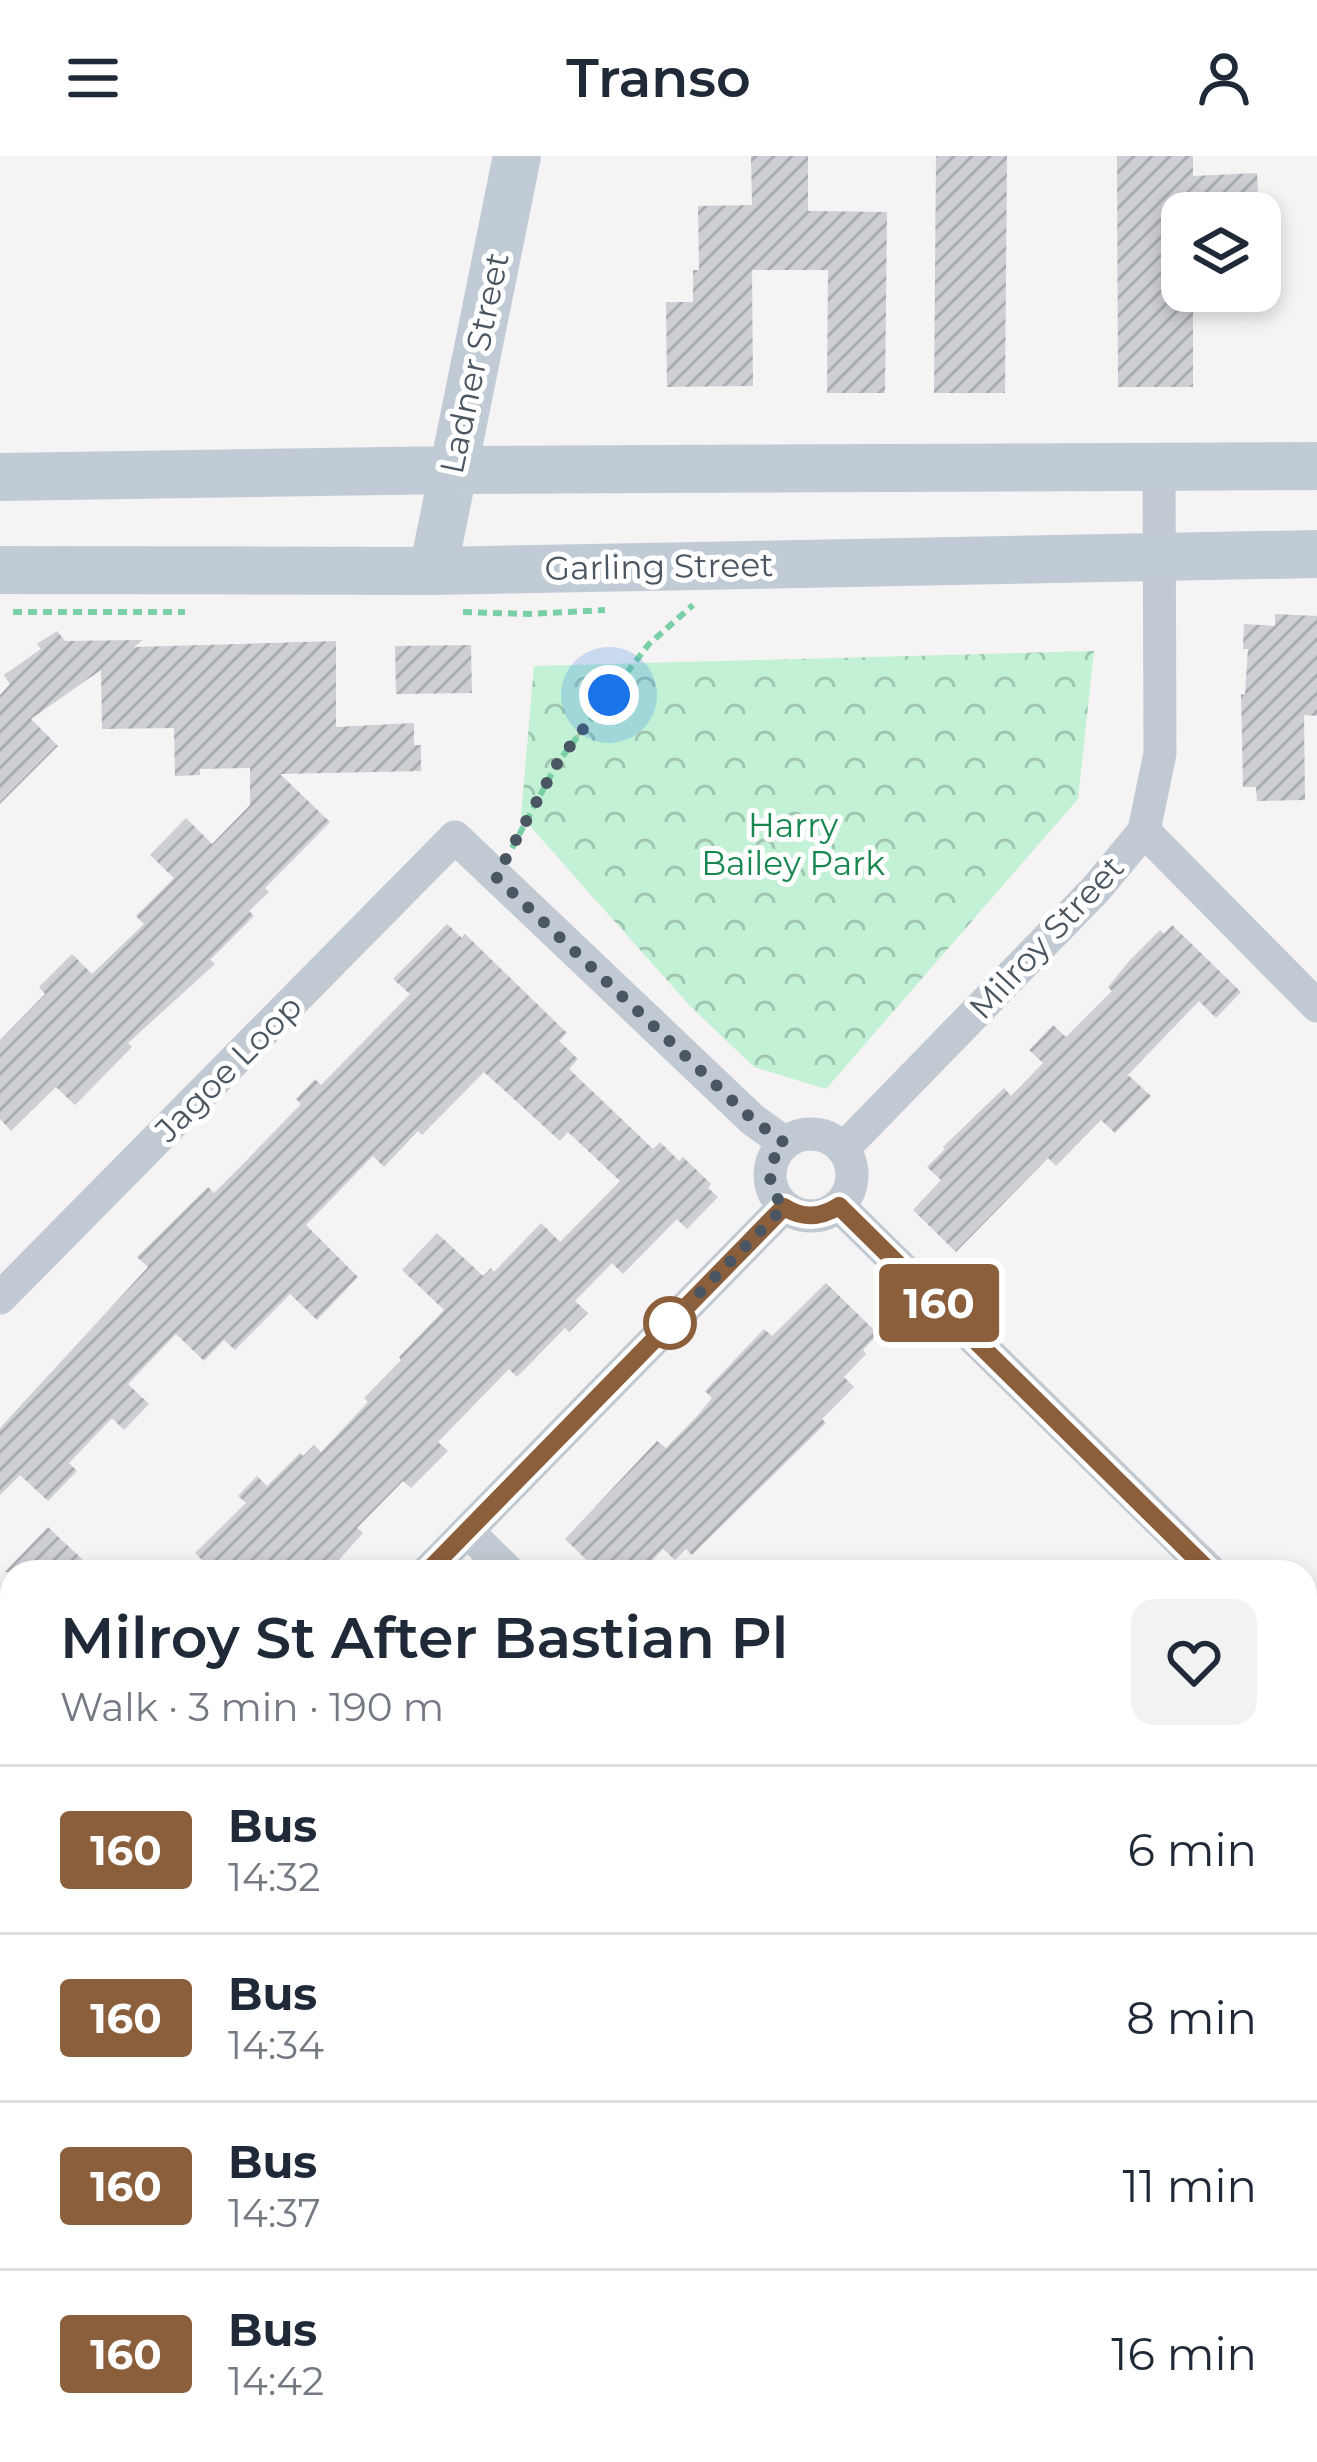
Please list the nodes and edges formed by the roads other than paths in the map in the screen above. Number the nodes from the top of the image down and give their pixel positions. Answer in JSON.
{"nodes":[{"id":1,"x":517,"y":156,"type":"edge"},
{"id":2,"x":1160,"y":466,"type":"junction"},
{"id":3,"x":1317,"y":466,"type":"edge"},
{"id":4,"x":452,"y":470,"type":"junction"},
{"id":5,"x":0,"y":477,"type":"edge"},
{"id":6,"x":1317,"y":554,"type":"edge"},
{"id":7,"x":1160,"y":556,"type":"junction"},
{"id":8,"x":0,"y":570,"type":"edge"},
{"id":9,"x":433,"y":571,"type":"junction"},
{"id":10,"x":1144,"y":831,"type":"junction"},
{"id":11,"x":1317,"y":1006,"type":"edge"},
{"id":12,"x":785,"y":1143,"type":"junction"},
{"id":13,"x":843,"y":1149,"type":"junction"},
{"id":14,"x":839,"y":1206,"type":"junction"},
{"id":15,"x":784,"y":1207,"type":"junction"},
{"id":16,"x":0,"y":1298,"type":"edge"},
{"id":17,"x":467,"y":1531,"type":"junction"},
{"id":18,"x":439,"y":1560,"type":"edge"},
{"id":19,"x":497,"y":1560,"type":"edge"},
{"id":20,"x":1198,"y":1560,"type":"edge"}],
"edges":[{"from":1,"to":4,"type":"street","name":"Ladner Street"},
{"from":2,"to":3,"type":"street"},
{"from":2,"to":4,"type":"street"},
{"from":2,"to":7,"type":"street","name":"Milroy Street"},
{"from":4,"to":5,"type":"street"},
{"from":4,"to":9,"type":"street","name":"Ladner Street"},
{"from":6,"to":7,"type":"street","name":"Garling Street"},
{"from":7,"to":9,"type":"street","name":"Garling Street"},
{"from":7,"to":10,"type":"street","name":"Milroy Street"},
{"from":8,"to":9,"type":"street","name":"Garling Street"},
{"from":10,"to":11,"type":"street"},
{"from":10,"to":13,"type":"street","name":"Milroy Street"},
{"from":12,"to":13,"type":"street"},
{"from":12,"to":15,"type":"street"},
{"from":12,"to":16,"type":"street","name":"Jagoe Loop"},
{"from":13,"to":14,"type":"street"},
{"from":14,"to":15,"type":"street"},
{"from":14,"to":20,"type":"street"},
{"from":15,"to":17,"type":"street"},
{"from":17,"to":18,"type":"street"},
{"from":17,"to":19,"type":"street"}]}
